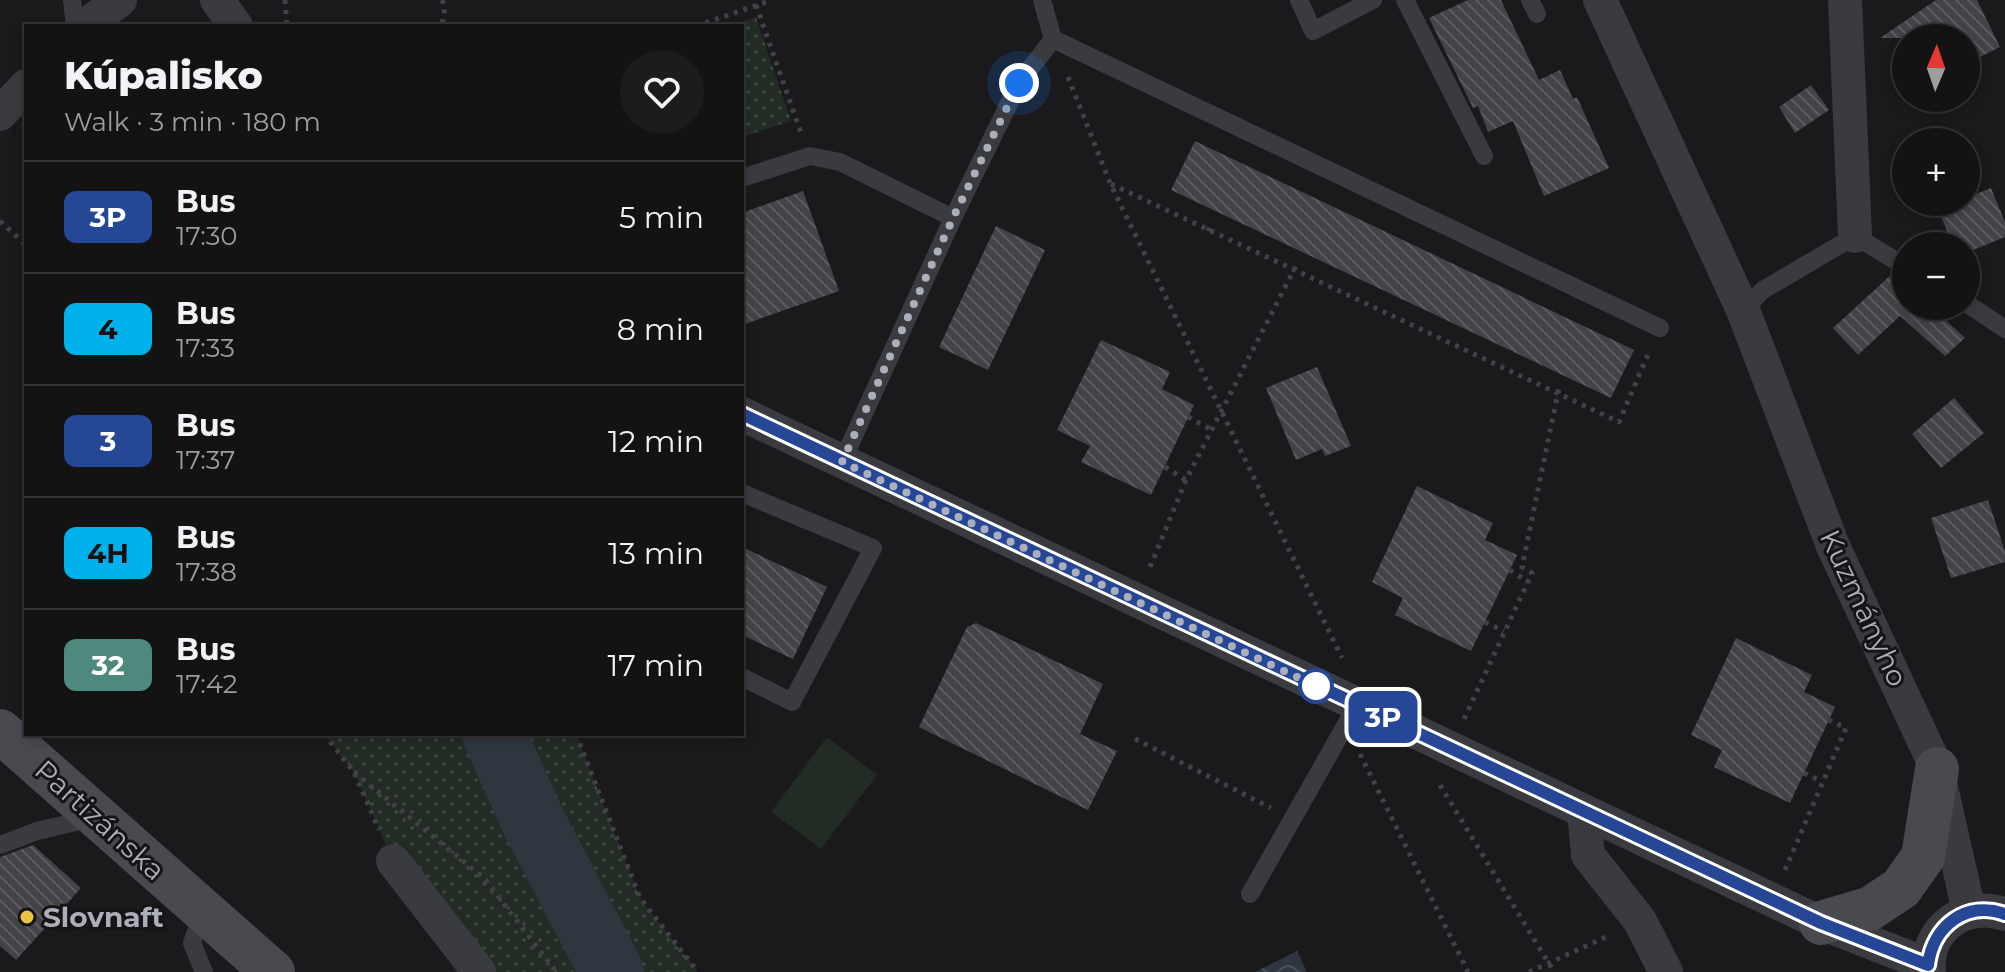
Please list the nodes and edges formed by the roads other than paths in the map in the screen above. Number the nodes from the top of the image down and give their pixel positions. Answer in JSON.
{"nodes":[{"id":1,"x":217,"y":0,"type":"edge"},
{"id":2,"x":1042,"y":0,"type":"edge"},
{"id":3,"x":1299,"y":0,"type":"edge"},
{"id":4,"x":1373,"y":0,"type":"edge"},
{"id":5,"x":1405,"y":0,"type":"edge"},
{"id":6,"x":1600,"y":0,"type":"edge"},
{"id":7,"x":1845,"y":0,"type":"edge"},
{"id":8,"x":235,"y":24,"type":"edge"},
{"id":9,"x":1053,"y":39,"type":"junction"},
{"id":10,"x":24,"y":88,"type":"edge"},
{"id":11,"x":0,"y":114,"type":"edge"},
{"id":12,"x":1484,"y":156,"type":"dead end"},
{"id":13,"x":744,"y":177,"type":"edge"},
{"id":14,"x":953,"y":218,"type":"junction"},
{"id":15,"x":1855,"y":236,"type":"junction"},
{"id":16,"x":1892,"y":258,"type":"edge"},
{"id":17,"x":1743,"y":310,"type":"junction"},
{"id":18,"x":1980,"y":312,"type":"edge"},
{"id":19,"x":1660,"y":328,"type":"road end"},
{"id":20,"x":2005,"y":329,"type":"edge"},
{"id":21,"x":744,"y":415,"type":"edge"},
{"id":22,"x":842,"y":462,"type":"junction"},
{"id":23,"x":744,"y":494,"type":"edge"},
{"id":24,"x":744,"y":678,"type":"edge"},
{"id":25,"x":1357,"y":705,"type":"junction"},
{"id":26,"x":0,"y":731,"type":"edge"},
{"id":27,"x":1937,"y":769,"type":"junction"},
{"id":28,"x":1584,"y":812,"type":"junction"},
{"id":29,"x":97,"y":817,"type":"junction"},
{"id":30,"x":0,"y":845,"type":"edge"},
{"id":31,"x":393,"y":861,"type":"road end"},
{"id":32,"x":1250,"y":894,"type":"dead end"},
{"id":33,"x":1969,"y":911,"type":"junction"},
{"id":34,"x":203,"y":912,"type":"junction"},
{"id":35,"x":2005,"y":914,"type":"edge"},
{"id":36,"x":1821,"y":923,"type":"junction"},
{"id":37,"x":1928,"y":969,"type":"edge"},
{"id":38,"x":204,"y":972,"type":"edge"},
{"id":39,"x":273,"y":972,"type":"edge"},
{"id":40,"x":479,"y":972,"type":"edge"},
{"id":41,"x":1666,"y":972,"type":"edge"}],
"edges":[{"from":1,"to":8,"type":"street"},
{"from":2,"to":9,"type":"lane"},
{"from":3,"to":4,"type":"lane"},
{"from":5,"to":12,"type":"lane"},
{"from":6,"to":17,"type":"street","name":"Kuzmányho"},
{"from":7,"to":15,"type":"street"},
{"from":9,"to":14,"type":"lane"},
{"from":9,"to":19,"type":"lane"},
{"from":10,"to":11,"type":"street"},
{"from":13,"to":14,"type":"lane"},
{"from":14,"to":22,"type":"lane"},
{"from":15,"to":16,"type":"lane"},
{"from":15,"to":17,"type":"lane"},
{"from":17,"to":27,"type":"street","name":"Kuzmányho"},
{"from":18,"to":20,"type":"lane"},
{"from":21,"to":22,"type":"street"},
{"from":22,"to":25,"type":"street"},
{"from":23,"to":24,"type":"lane"},
{"from":25,"to":28,"type":"street"},
{"from":25,"to":32,"type":"lane"},
{"from":26,"to":29,"type":"main road","name":"Partizánska"},
{"from":27,"to":33,"type":"street","name":"Kuzmányho"},
{"from":27,"to":36,"type":"main road"},
{"from":28,"to":36,"type":"street"},
{"from":28,"to":41,"type":"street"},
{"from":29,"to":30,"type":"lane"},
{"from":29,"to":34,"type":"main road","name":"Partizánska"},
{"from":31,"to":40,"type":"street"},
{"from":33,"to":35,"type":"street"},
{"from":33,"to":37,"type":"street"},
{"from":34,"to":38,"type":"lane"},
{"from":34,"to":39,"type":"main road","name":"Partizánska"},
{"from":36,"to":37,"type":"street"}]}
